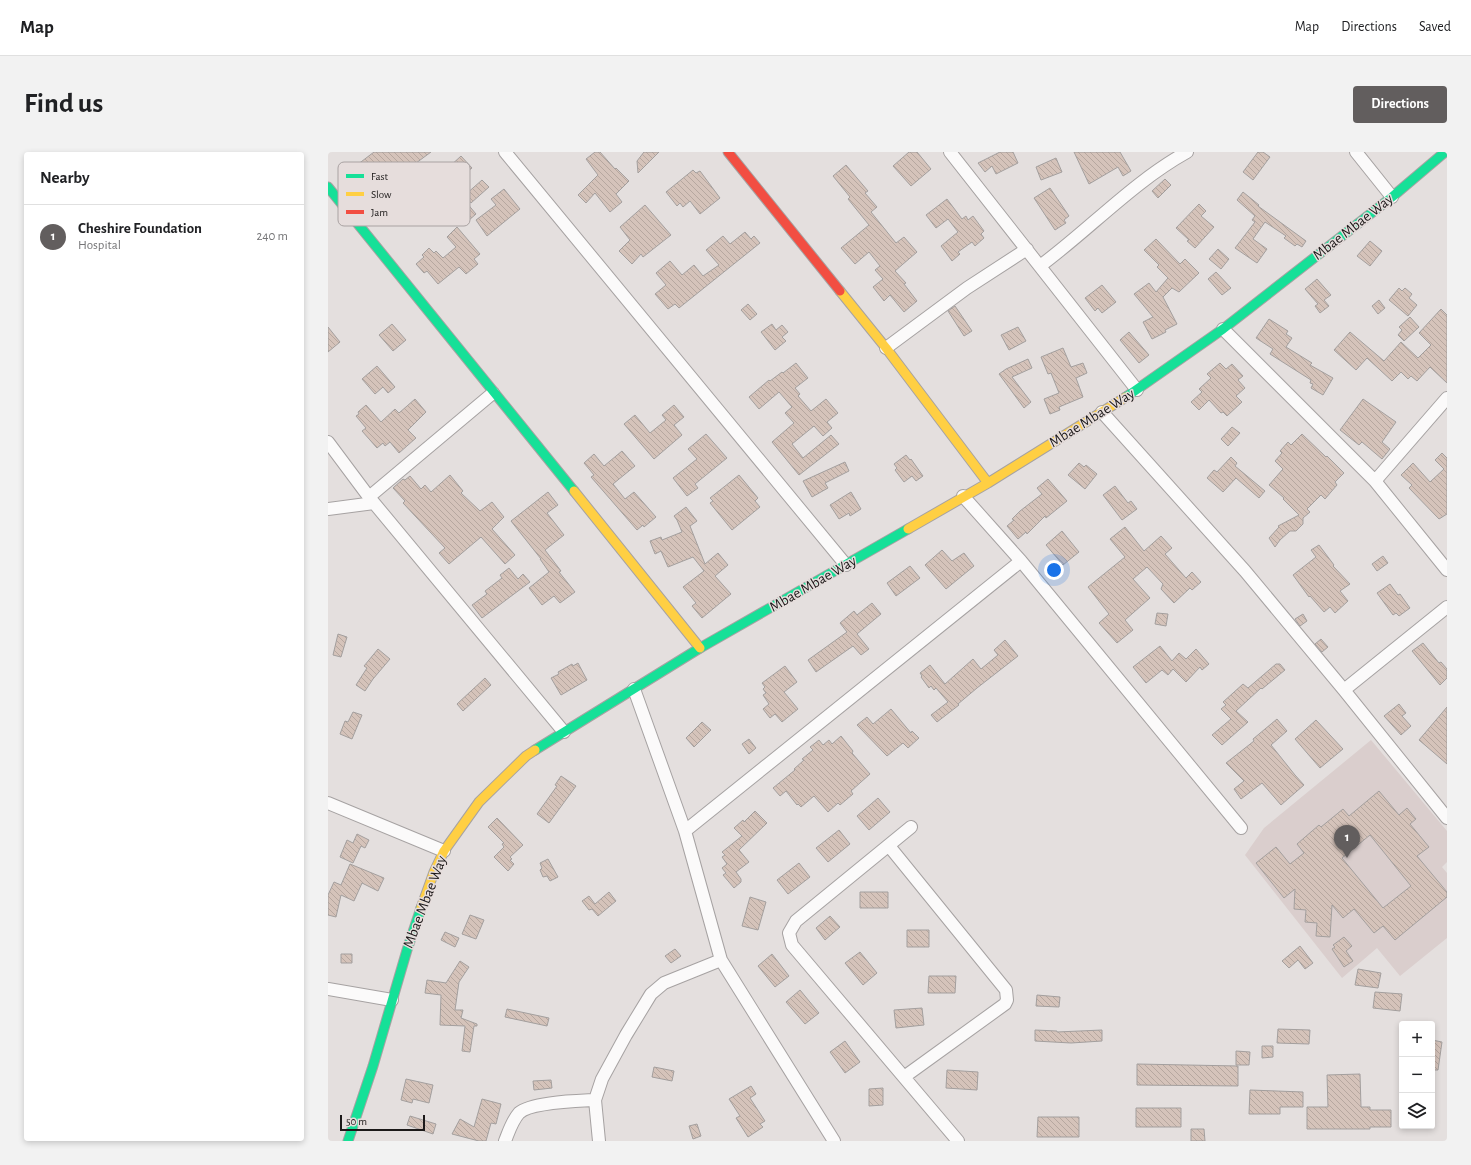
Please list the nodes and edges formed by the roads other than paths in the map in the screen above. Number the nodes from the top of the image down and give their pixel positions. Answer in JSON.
{"nodes":[{"id":1,"x":504,"y":152,"type":"edge"},
{"id":2,"x":728,"y":152,"type":"edge"},
{"id":3,"x":950,"y":152,"type":"edge"},
{"id":4,"x":1187,"y":152,"type":"edge"},
{"id":5,"x":1356,"y":152,"type":"edge"},
{"id":6,"x":1445,"y":152,"type":"edge"},
{"id":7,"x":328,"y":187,"type":"edge"},
{"id":8,"x":1392,"y":197,"type":"junction"},
{"id":9,"x":338,"y":199,"type":"edge"},
{"id":10,"x":359,"y":226,"type":"edge"},
{"id":11,"x":1027,"y":249,"type":"junction"},
{"id":12,"x":1040,"y":266,"type":"junction"},
{"id":13,"x":1223,"y":329,"type":"junction"},
{"id":14,"x":886,"y":348,"type":"junction"},
{"id":15,"x":1137,"y":390,"type":"junction"},
{"id":16,"x":493,"y":393,"type":"junction"},
{"id":17,"x":1447,"y":398,"type":"edge"},
{"id":18,"x":1102,"y":412,"type":"junction"},
{"id":19,"x":328,"y":442,"type":"edge"},
{"id":20,"x":1375,"y":482,"type":"junction"},
{"id":21,"x":988,"y":483,"type":"junction"},
{"id":22,"x":963,"y":496,"type":"junction"},
{"id":23,"x":372,"y":500,"type":"junction"},
{"id":24,"x":328,"y":509,"type":"edge"},
{"id":25,"x":1020,"y":561,"type":"junction"},
{"id":26,"x":846,"y":565,"type":"junction"},
{"id":27,"x":1447,"y":570,"type":"edge"},
{"id":28,"x":1447,"y":607,"type":"edge"},
{"id":29,"x":700,"y":648,"type":"junction"},
{"id":30,"x":634,"y":689,"type":"junction"},
{"id":31,"x":1344,"y":690,"type":"junction"},
{"id":32,"x":564,"y":732,"type":"junction"},
{"id":33,"x":328,"y":803,"type":"edge"},
{"id":34,"x":1447,"y":818,"type":"edge"},
{"id":35,"x":911,"y":828,"type":"dead end"},
{"id":36,"x":1241,"y":828,"type":"dead end"},
{"id":37,"x":685,"y":830,"type":"junction"},
{"id":38,"x":889,"y":846,"type":"junction"},
{"id":39,"x":444,"y":851,"type":"junction"},
{"id":40,"x":721,"y":960,"type":"junction"},
{"id":41,"x":328,"y":989,"type":"edge"},
{"id":42,"x":392,"y":1000,"type":"junction"},
{"id":43,"x":904,"y":1077,"type":"junction"},
{"id":44,"x":595,"y":1100,"type":"junction"},
{"id":45,"x":348,"y":1141,"type":"edge"},
{"id":46,"x":505,"y":1141,"type":"edge"},
{"id":47,"x":599,"y":1141,"type":"edge"},
{"id":48,"x":834,"y":1141,"type":"edge"},
{"id":49,"x":958,"y":1141,"type":"edge"}],
"edges":[{"from":1,"to":26,"type":"street"},
{"from":2,"to":14,"type":"street"},
{"from":3,"to":11,"type":"street"},
{"from":4,"to":12,"type":"street"},
{"from":5,"to":8,"type":"street"},
{"from":6,"to":8,"type":"street","name":"Mbae Mbae Way"},
{"from":7,"to":9,"type":"street"},
{"from":8,"to":13,"type":"street","name":"Mbae Mbae Way"},
{"from":10,"to":16,"type":"street"},
{"from":11,"to":12,"type":"street"},
{"from":11,"to":14,"type":"street"},
{"from":12,"to":15,"type":"street"},
{"from":13,"to":15,"type":"street","name":"Mbae Mbae Way"},
{"from":13,"to":20,"type":"street"},
{"from":14,"to":21,"type":"street"},
{"from":15,"to":18,"type":"street","name":"Mbae Mbae Way"},
{"from":16,"to":23,"type":"street"},
{"from":16,"to":29,"type":"street"},
{"from":17,"to":20,"type":"street"},
{"from":18,"to":21,"type":"street","name":"Mbae Mbae Way"},
{"from":18,"to":31,"type":"street"},
{"from":19,"to":23,"type":"street"},
{"from":20,"to":27,"type":"street"},
{"from":21,"to":22,"type":"street","name":"Mbae Mbae Way"},
{"from":22,"to":25,"type":"street"},
{"from":22,"to":26,"type":"street","name":"Mbae Mbae Way"},
{"from":23,"to":24,"type":"street"},
{"from":23,"to":32,"type":"street"},
{"from":25,"to":36,"type":"street"},
{"from":25,"to":37,"type":"street"},
{"from":26,"to":29,"type":"street","name":"Mbae Mbae Way"},
{"from":28,"to":31,"type":"street"},
{"from":29,"to":30,"type":"street","name":"Mbae Mbae Way"},
{"from":30,"to":32,"type":"street","name":"Mbae Mbae Way"},
{"from":30,"to":37,"type":"street"},
{"from":31,"to":34,"type":"street"},
{"from":32,"to":39,"type":"street","name":"Mbae Mbae Way"},
{"from":33,"to":39,"type":"street"},
{"from":35,"to":38,"type":"street"},
{"from":37,"to":40,"type":"street"},
{"from":38,"to":43,"type":"street"},
{"from":38,"to":43,"type":"street"},
{"from":39,"to":42,"type":"street","name":"Mbae Mbae Way"},
{"from":40,"to":44,"type":"street"},
{"from":40,"to":48,"type":"street"},
{"from":41,"to":42,"type":"street"},
{"from":42,"to":45,"type":"street","name":"Mbae Mbae Way"},
{"from":43,"to":49,"type":"street"},
{"from":44,"to":46,"type":"street"},
{"from":44,"to":47,"type":"street"}]}
